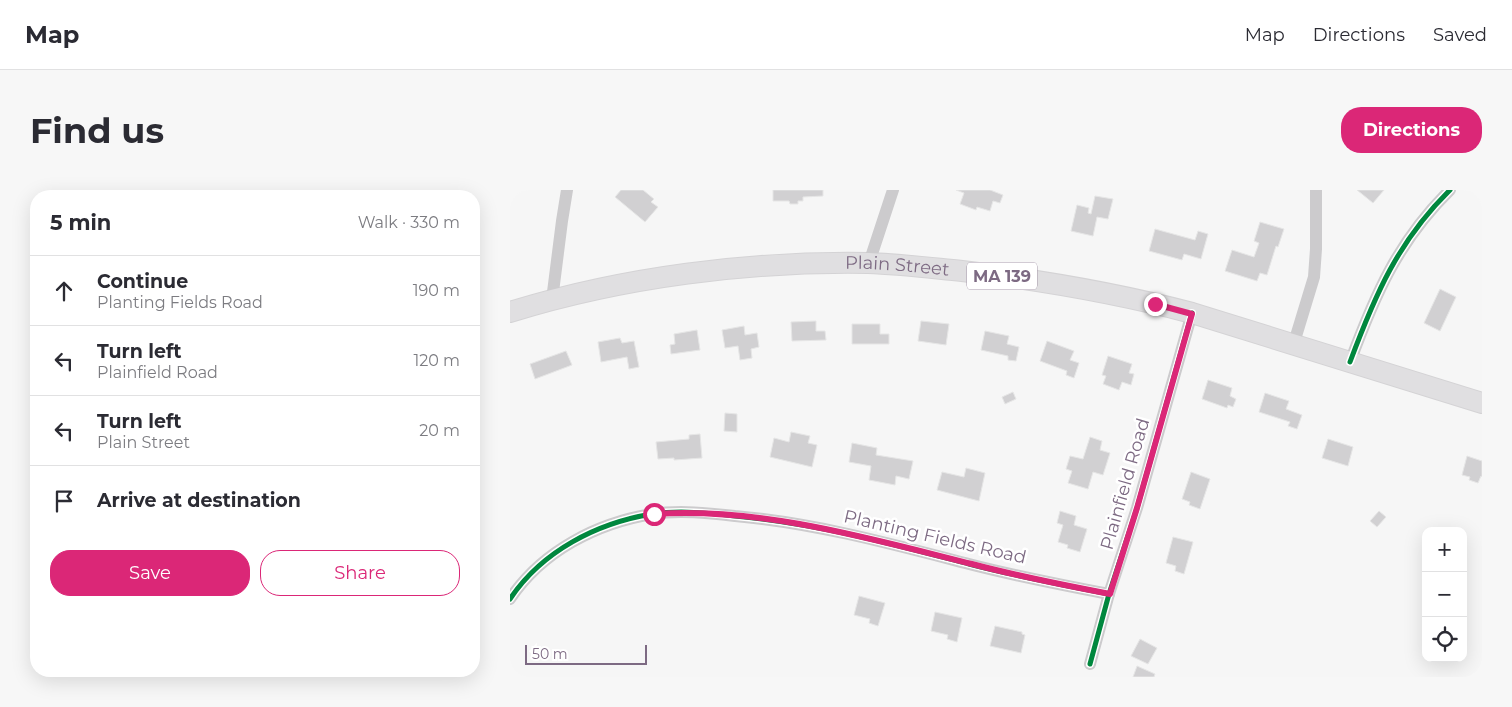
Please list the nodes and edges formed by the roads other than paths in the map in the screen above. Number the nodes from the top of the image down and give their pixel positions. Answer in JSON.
{"nodes":[{"id":1,"x":567,"y":190,"type":"edge"},
{"id":2,"x":893,"y":190,"type":"edge"},
{"id":3,"x":1316,"y":190,"type":"edge"},
{"id":4,"x":1450,"y":190,"type":"edge"},
{"id":5,"x":869,"y":263,"type":"junction"},
{"id":6,"x":552,"y":300,"type":"junction"},
{"id":7,"x":510,"y":312,"type":"edge"},
{"id":8,"x":1192,"y":314,"type":"junction"},
{"id":9,"x":1294,"y":346,"type":"junction"},
{"id":10,"x":1350,"y":362,"type":"junction"},
{"id":11,"x":1482,"y":403,"type":"edge"},
{"id":12,"x":1110,"y":594,"type":"junction"},
{"id":13,"x":510,"y":598,"type":"edge"},
{"id":14,"x":1090,"y":664,"type":"dead end"}],
"edges":[{"from":1,"to":6,"type":"street"},
{"from":2,"to":5,"type":"street"},
{"from":3,"to":9,"type":"street"},
{"from":4,"to":10,"type":"street"},
{"from":5,"to":6,"type":"main road","name":"Plain Street","number":"MA 139"},
{"from":5,"to":8,"type":"main road","name":"Plain Street","number":"MA 139"},
{"from":6,"to":7,"type":"main road","name":"Plain Street","number":"MA 139"},
{"from":8,"to":9,"type":"main road","name":"Plain Street","number":"MA 139"},
{"from":8,"to":12,"type":"street","name":"Plainfield Road"},
{"from":9,"to":10,"type":"main road","name":"Plain Street","number":"MA 139"},
{"from":10,"to":11,"type":"main road","name":"Plain Street","number":"MA 139"},
{"from":12,"to":13,"type":"street","name":"Planting Fields Road"},
{"from":12,"to":14,"type":"street","name":"Plainfield Road"}]}
